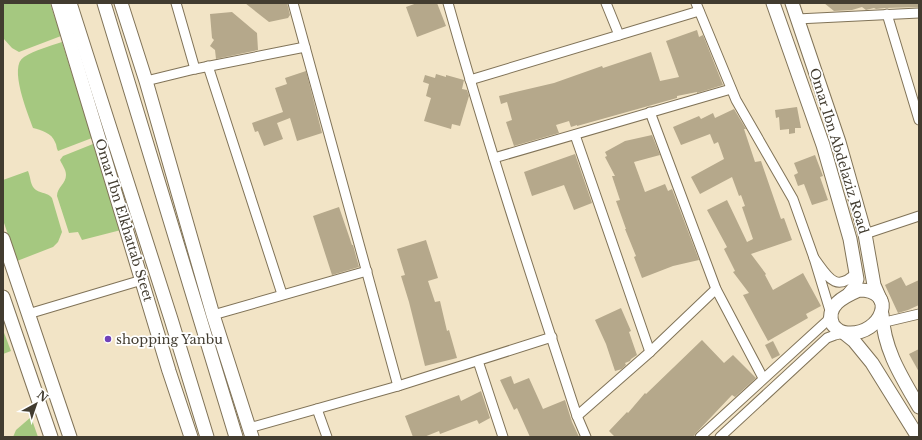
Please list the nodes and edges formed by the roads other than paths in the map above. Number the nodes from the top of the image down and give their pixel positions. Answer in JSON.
{"nodes":[{"id":1,"x":58,"y":3,"type":"edge"},
{"id":2,"x":70,"y":3,"type":"edge"},
{"id":3,"x":104,"y":3,"type":"edge"},
{"id":4,"x":122,"y":3,"type":"edge"},
{"id":5,"x":176,"y":3,"type":"edge"},
{"id":6,"x":293,"y":3,"type":"edge"},
{"id":7,"x":448,"y":3,"type":"edge"},
{"id":8,"x":606,"y":3,"type":"edge"},
{"id":9,"x":773,"y":3,"type":"edge"},
{"id":10,"x":792,"y":3,"type":"edge"},
{"id":11,"x":698,"y":7,"type":"edge"},
{"id":12,"x":887,"y":14,"type":"junction"},
{"id":13,"x":919,"y":14,"type":"edge"},
{"id":14,"x":797,"y":19,"type":"junction"},
{"id":15,"x":619,"y":35,"type":"junction"},
{"id":16,"x":305,"y":47,"type":"junction"},
{"id":17,"x":208,"y":66,"type":"junction"},
{"id":18,"x":195,"y":69,"type":"junction"},
{"id":19,"x":470,"y":80,"type":"junction"},
{"id":20,"x":146,"y":81,"type":"junction"},
{"id":21,"x":731,"y":89,"type":"junction"},
{"id":22,"x":650,"y":112,"type":"junction"},
{"id":23,"x":919,"y":120,"type":"edge"},
{"id":24,"x":575,"y":135,"type":"junction"},
{"id":25,"x":494,"y":158,"type":"junction"},
{"id":26,"x":919,"y":216,"type":"edge"},
{"id":27,"x":865,"y":234,"type":"junction"},
{"id":28,"x":3,"y":239,"type":"edge"},
{"id":29,"x":814,"y":258,"type":"junction"},
{"id":30,"x":366,"y":271,"type":"junction"},
{"id":31,"x":856,"y":273,"type":"junction"},
{"id":32,"x":142,"y":280,"type":"junction"},
{"id":33,"x":716,"y":289,"type":"junction"},
{"id":34,"x":282,"y":294,"type":"junction"},
{"id":35,"x":849,"y":294,"type":"junction"},
{"id":36,"x":3,"y":297,"type":"edge"},
{"id":37,"x":28,"y":314,"type":"junction"},
{"id":38,"x":831,"y":314,"type":"junction"},
{"id":39,"x":919,"y":314,"type":"edge"},
{"id":40,"x":213,"y":315,"type":"junction"},
{"id":41,"x":881,"y":315,"type":"junction"},
{"id":42,"x":844,"y":333,"type":"junction"},
{"id":43,"x":552,"y":337,"type":"junction"},
{"id":44,"x":650,"y":352,"type":"junction"},
{"id":45,"x":478,"y":361,"type":"junction"},
{"id":46,"x":763,"y":378,"type":"junction"},
{"id":47,"x":398,"y":386,"type":"junction"},
{"id":48,"x":919,"y":407,"type":"edge"},
{"id":49,"x":317,"y":409,"type":"junction"},
{"id":50,"x":577,"y":416,"type":"junction"},
{"id":51,"x":250,"y":433,"type":"edge"},
{"id":52,"x":51,"y":437,"type":"edge"},
{"id":53,"x":70,"y":437,"type":"edge"},
{"id":54,"x":191,"y":437,"type":"edge"},
{"id":55,"x":207,"y":437,"type":"edge"},
{"id":56,"x":236,"y":437,"type":"edge"},
{"id":57,"x":327,"y":437,"type":"edge"},
{"id":58,"x":503,"y":437,"type":"edge"},
{"id":59,"x":586,"y":437,"type":"edge"},
{"id":60,"x":700,"y":437,"type":"edge"},
{"id":61,"x":720,"y":437,"type":"edge"},
{"id":62,"x":918,"y":437,"type":"edge"}],
"edges":[{"from":1,"to":32,"type":"main road","name":"Omar Ibn Elkhattab Steet"},
{"from":2,"to":55,"type":"main road"},
{"from":3,"to":56,"type":"main road"},
{"from":4,"to":20,"type":"main road"},
{"from":5,"to":18,"type":"street"},
{"from":6,"to":16,"type":"street"},
{"from":7,"to":19,"type":"street"},
{"from":8,"to":15,"type":"street"},
{"from":9,"to":31,"type":"main road","name":"Omar Ibn Abdelaziz Road"},
{"from":10,"to":14,"type":"main road","name":"Omar Ibn Abdelaziz Road"},
{"from":11,"to":15,"type":"street"},
{"from":11,"to":21,"type":"street"},
{"from":12,"to":13,"type":"street"},
{"from":12,"to":14,"type":"street"},
{"from":12,"to":23,"type":"street"},
{"from":14,"to":27,"type":"main road","name":"Omar Ibn Abdelaziz Road"},
{"from":15,"to":19,"type":"street"},
{"from":16,"to":17,"type":"street"},
{"from":16,"to":30,"type":"street"},
{"from":17,"to":18,"type":"street"},
{"from":17,"to":34,"type":"street"},
{"from":18,"to":20,"type":"street"},
{"from":19,"to":25,"type":"street"},
{"from":20,"to":40,"type":"main road"},
{"from":21,"to":22,"type":"street"},
{"from":21,"to":29,"type":"street"},
{"from":22,"to":24,"type":"street"},
{"from":22,"to":33,"type":"street"},
{"from":24,"to":25,"type":"street"},
{"from":24,"to":44,"type":"street"},
{"from":25,"to":43,"type":"street"},
{"from":26,"to":27,"type":"street"},
{"from":27,"to":41,"type":"main road","name":"Omar Ibn Abdelaziz Road"},
{"from":28,"to":37,"type":"main road"},
{"from":29,"to":31,"type":"street"},
{"from":29,"to":38,"type":"street"},
{"from":30,"to":34,"type":"street"},
{"from":30,"to":47,"type":"street"},
{"from":31,"to":35,"type":"main road","name":"Omar Ibn Abdelaziz Road"},
{"from":32,"to":37,"type":"street"},
{"from":32,"to":54,"type":"main road","name":"Omar Ibn Elkhattab Steet"},
{"from":33,"to":44,"type":"street"},
{"from":33,"to":46,"type":"street"},
{"from":34,"to":40,"type":"street"},
{"from":35,"to":38,"type":"main road"},
{"from":35,"to":41,"type":"main road"},
{"from":36,"to":52,"type":"main road"},
{"from":37,"to":53,"type":"main road"},
{"from":38,"to":42,"type":"main road"},
{"from":38,"to":46,"type":"street"},
{"from":39,"to":41,"type":"street"},
{"from":40,"to":51,"type":"main road"},
{"from":41,"to":42,"type":"main road"},
{"from":41,"to":48,"type":"main road","name":"Omar Ibn Abdelaziz Road"},
{"from":42,"to":61,"type":"street"},
{"from":42,"to":62,"type":"main road"},
{"from":43,"to":45,"type":"street"},
{"from":43,"to":50,"type":"street"},
{"from":44,"to":50,"type":"street"},
{"from":45,"to":47,"type":"street"},
{"from":45,"to":58,"type":"street"},
{"from":46,"to":60,"type":"street"},
{"from":47,"to":49,"type":"street"},
{"from":49,"to":51,"type":"street"},
{"from":49,"to":57,"type":"street"},
{"from":50,"to":59,"type":"street"}]}
